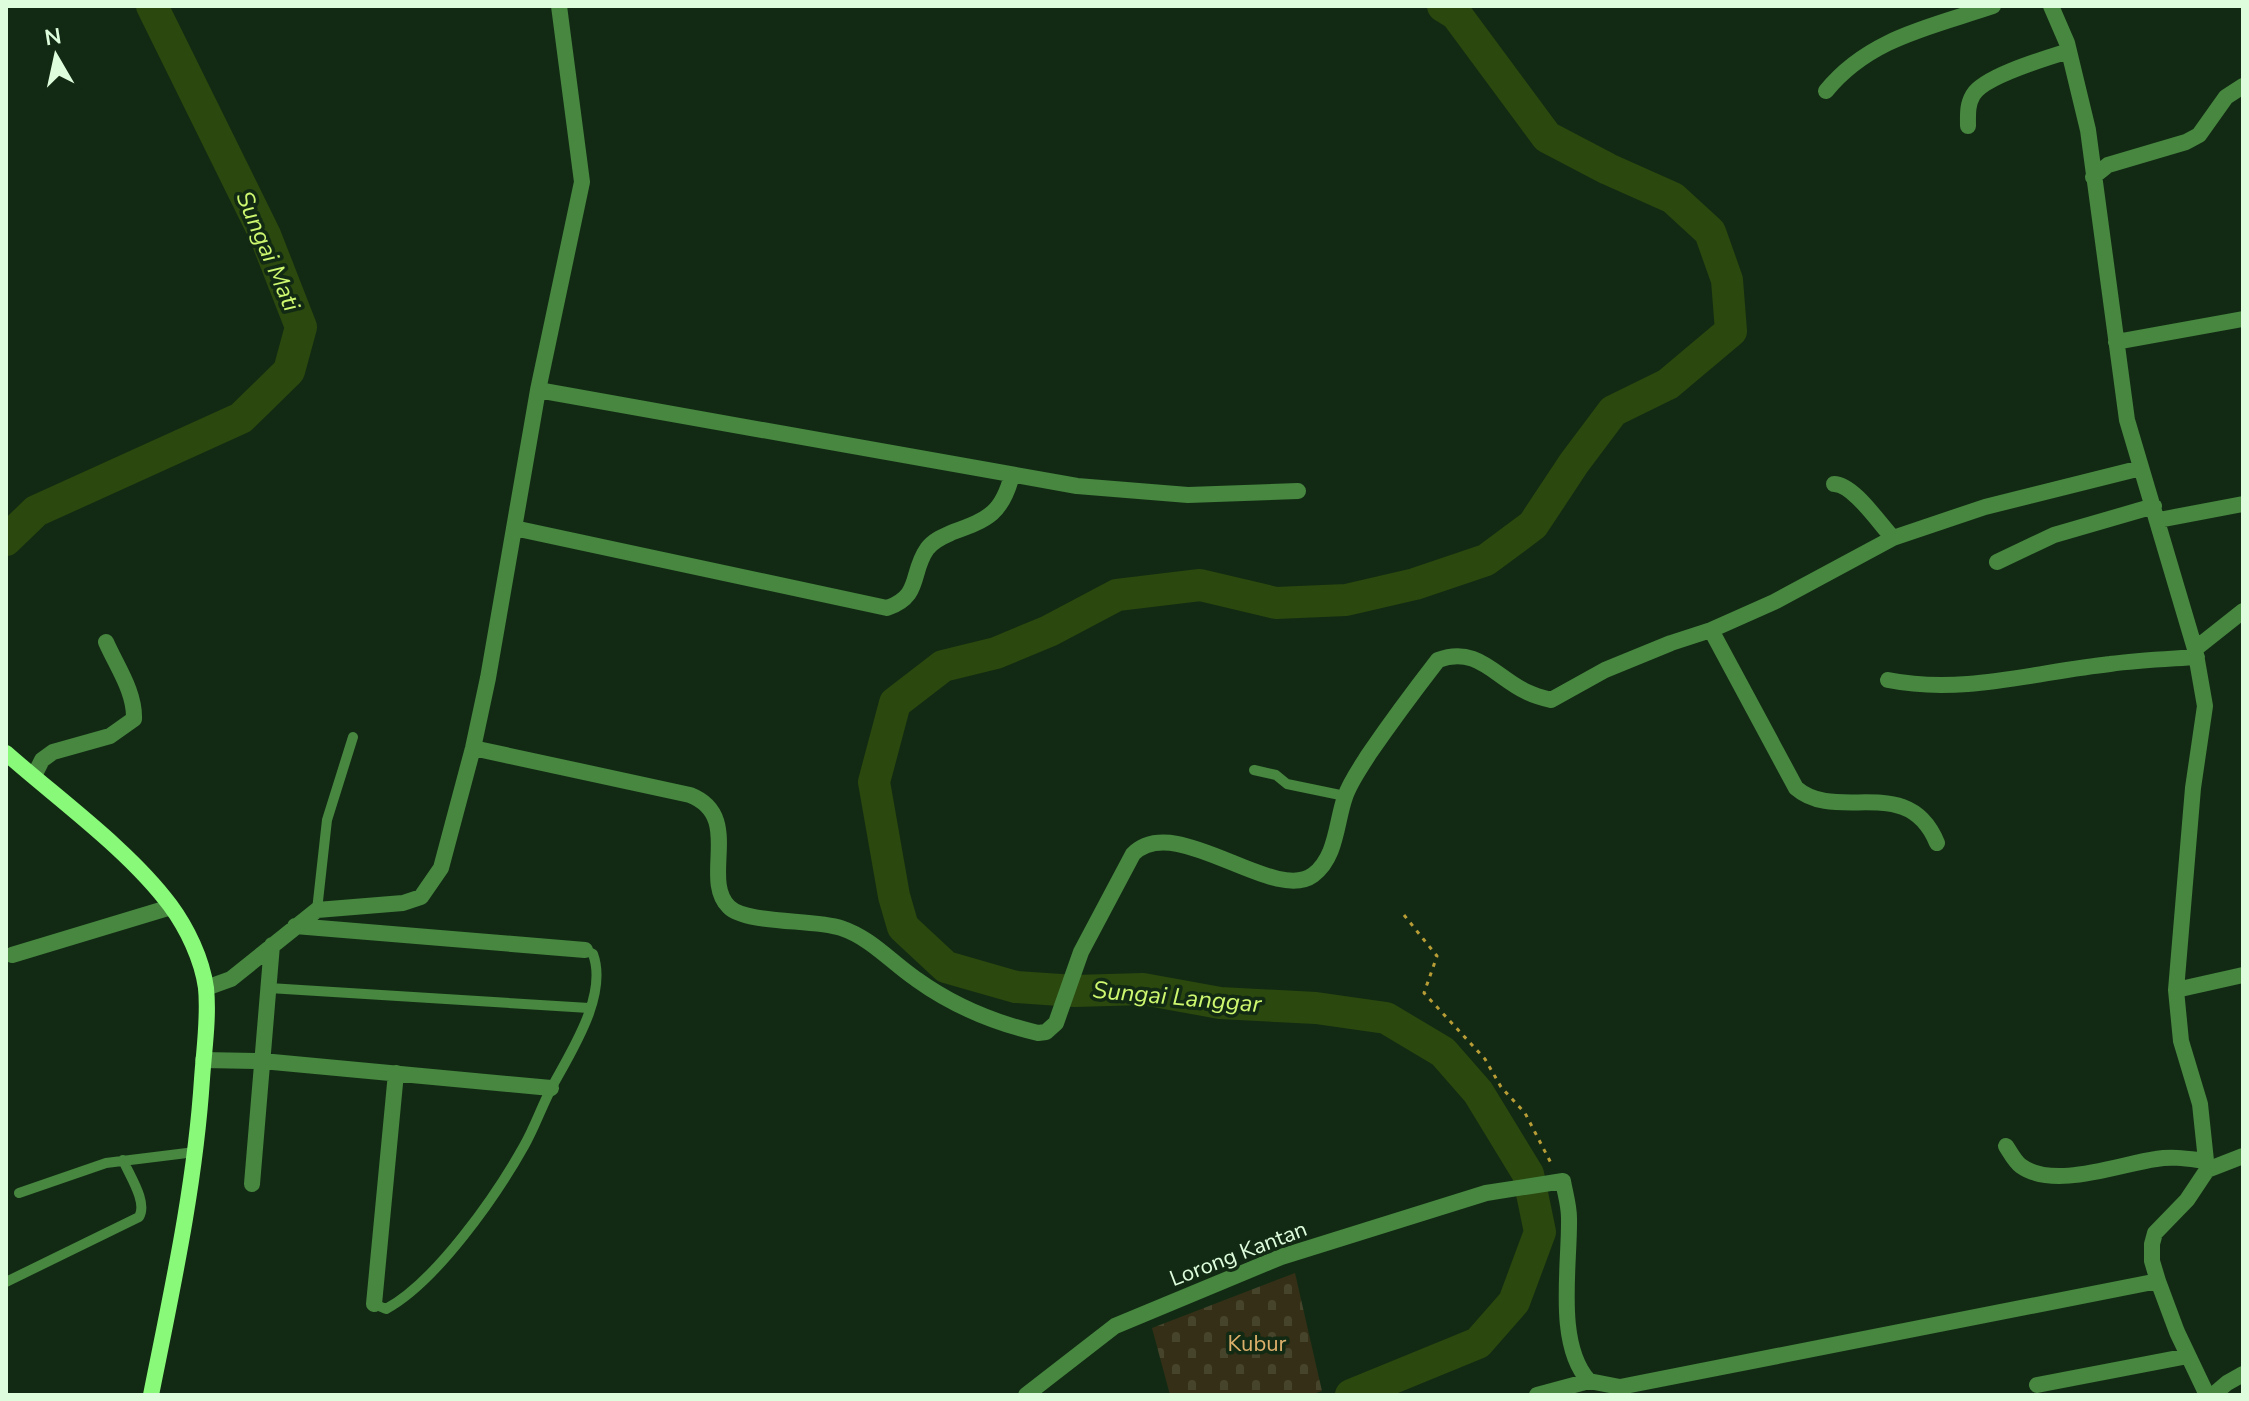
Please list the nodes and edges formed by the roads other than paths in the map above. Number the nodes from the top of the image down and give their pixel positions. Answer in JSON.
{"nodes":[{"id":1,"x":559,"y":6,"type":"edge"},
{"id":2,"x":1993,"y":6,"type":"edge"},
{"id":3,"x":2051,"y":6,"type":"edge"},
{"id":4,"x":2069,"y":51,"type":"junction"},
{"id":5,"x":2243,"y":86,"type":"edge"},
{"id":6,"x":1826,"y":91,"type":"dead end"},
{"id":7,"x":1968,"y":126,"type":"dead end"},
{"id":8,"x":2093,"y":177,"type":"junction"},
{"id":9,"x":2243,"y":319,"type":"edge"},
{"id":10,"x":2116,"y":342,"type":"junction"},
{"id":11,"x":538,"y":390,"type":"junction"},
{"id":12,"x":2141,"y":468,"type":"junction"},
{"id":13,"x":1012,"y":475,"type":"junction"},
{"id":14,"x":1834,"y":484,"type":"dead end"},
{"id":15,"x":1298,"y":491,"type":"dead end"},
{"id":16,"x":2243,"y":504,"type":"edge"},
{"id":17,"x":2156,"y":513,"type":"junction"},
{"id":18,"x":514,"y":528,"type":"junction"},
{"id":19,"x":1893,"y":538,"type":"junction"},
{"id":20,"x":1997,"y":562,"type":"dead end"},
{"id":21,"x":2243,"y":611,"type":"edge"},
{"id":22,"x":1711,"y":630,"type":"junction"},
{"id":23,"x":106,"y":642,"type":"dead end"},
{"id":24,"x":2196,"y":653,"type":"junction"},
{"id":25,"x":1888,"y":680,"type":"dead end"},
{"id":26,"x":353,"y":737,"type":"dead end"},
{"id":27,"x":473,"y":748,"type":"junction"},
{"id":28,"x":7,"y":757,"type":"edge"},
{"id":29,"x":1254,"y":770,"type":"dead end"},
{"id":30,"x":34,"y":776,"type":"junction"},
{"id":31,"x":1345,"y":796,"type":"junction"},
{"id":32,"x":1937,"y":843,"type":"dead end"},
{"id":33,"x":171,"y":907,"type":"junction"},
{"id":34,"x":317,"y":910,"type":"junction"},
{"id":35,"x":295,"y":926,"type":"junction"},
{"id":36,"x":272,"y":945,"type":"junction"},
{"id":37,"x":585,"y":950,"type":"joint"},
{"id":38,"x":12,"y":955,"type":"dead end"},
{"id":39,"x":2243,"y":975,"type":"edge"},
{"id":40,"x":206,"y":988,"type":"junction"},
{"id":41,"x":269,"y":988,"type":"junction"},
{"id":42,"x":2176,"y":990,"type":"junction"},
{"id":43,"x":589,"y":1008,"type":"junction"},
{"id":44,"x":203,"y":1060,"type":"junction"},
{"id":45,"x":262,"y":1061,"type":"junction"},
{"id":46,"x":396,"y":1073,"type":"junction"},
{"id":47,"x":551,"y":1088,"type":"junction"},
{"id":48,"x":2006,"y":1146,"type":"dead end"},
{"id":49,"x":195,"y":1152,"type":"junction"},
{"id":50,"x":2243,"y":1156,"type":"edge"},
{"id":51,"x":123,"y":1160,"type":"junction"},
{"id":52,"x":2206,"y":1166,"type":"junction"},
{"id":53,"x":252,"y":1184,"type":"dead end"},
{"id":54,"x":19,"y":1193,"type":"dead end"},
{"id":55,"x":2158,"y":1281,"type":"junction"},
{"id":56,"x":6,"y":1282,"type":"edge"},
{"id":57,"x":374,"y":1304,"type":"joint"},
{"id":58,"x":2188,"y":1356,"type":"junction"},
{"id":59,"x":2243,"y":1374,"type":"edge"},
{"id":60,"x":1589,"y":1381,"type":"junction"},
{"id":61,"x":2037,"y":1385,"type":"dead end"},
{"id":62,"x":151,"y":1395,"type":"edge"},
{"id":63,"x":1026,"y":1395,"type":"edge"},
{"id":64,"x":1537,"y":1395,"type":"edge"},
{"id":65,"x":2210,"y":1395,"type":"edge"}],
"edges":[{"from":1,"to":11,"type":"street"},
{"from":2,"to":6,"type":"street"},
{"from":3,"to":4,"type":"street"},
{"from":4,"to":7,"type":"street"},
{"from":4,"to":8,"type":"street"},
{"from":5,"to":8,"type":"street"},
{"from":8,"to":10,"type":"street"},
{"from":9,"to":10,"type":"street"},
{"from":10,"to":12,"type":"street"},
{"from":11,"to":13,"type":"street"},
{"from":11,"to":18,"type":"street"},
{"from":12,"to":17,"type":"street"},
{"from":12,"to":19,"type":"street"},
{"from":13,"to":15,"type":"street"},
{"from":13,"to":18,"type":"street"},
{"from":14,"to":19,"type":"street"},
{"from":16,"to":17,"type":"street"},
{"from":17,"to":20,"type":"street"},
{"from":17,"to":24,"type":"street"},
{"from":18,"to":27,"type":"street"},
{"from":19,"to":22,"type":"street"},
{"from":21,"to":24,"type":"street"},
{"from":22,"to":31,"type":"street"},
{"from":22,"to":32,"type":"street"},
{"from":23,"to":30,"type":"street"},
{"from":24,"to":25,"type":"street"},
{"from":24,"to":42,"type":"street"},
{"from":26,"to":34,"type":"lane"},
{"from":27,"to":31,"type":"street"},
{"from":27,"to":34,"type":"street"},
{"from":28,"to":30,"type":"main road"},
{"from":29,"to":31,"type":"lane"},
{"from":30,"to":33,"type":"main road"},
{"from":33,"to":38,"type":"street"},
{"from":33,"to":40,"type":"main road"},
{"from":34,"to":35,"type":"street"},
{"from":35,"to":36,"type":"street"},
{"from":35,"to":37,"type":"street"},
{"from":36,"to":40,"type":"street"},
{"from":36,"to":41,"type":"street"},
{"from":37,"to":43,"type":"lane"},
{"from":39,"to":42,"type":"street"},
{"from":40,"to":44,"type":"main road"},
{"from":41,"to":43,"type":"lane"},
{"from":41,"to":45,"type":"street"},
{"from":42,"to":52,"type":"street"},
{"from":43,"to":47,"type":"lane"},
{"from":44,"to":45,"type":"street"},
{"from":44,"to":49,"type":"main road"},
{"from":45,"to":46,"type":"street"},
{"from":45,"to":53,"type":"street"},
{"from":46,"to":47,"type":"street"},
{"from":46,"to":57,"type":"street"},
{"from":47,"to":57,"type":"lane"},
{"from":48,"to":52,"type":"street"},
{"from":49,"to":51,"type":"lane"},
{"from":49,"to":62,"type":"main road"},
{"from":50,"to":52,"type":"street"},
{"from":51,"to":54,"type":"lane"},
{"from":51,"to":56,"type":"lane"},
{"from":52,"to":55,"type":"street"},
{"from":55,"to":58,"type":"street"},
{"from":55,"to":60,"type":"street"},
{"from":58,"to":61,"type":"street"},
{"from":58,"to":65,"type":"street"},
{"from":59,"to":65,"type":"street"},
{"from":60,"to":63,"type":"street","name":"Lorong Kantan"},
{"from":60,"to":64,"type":"street"}]}
